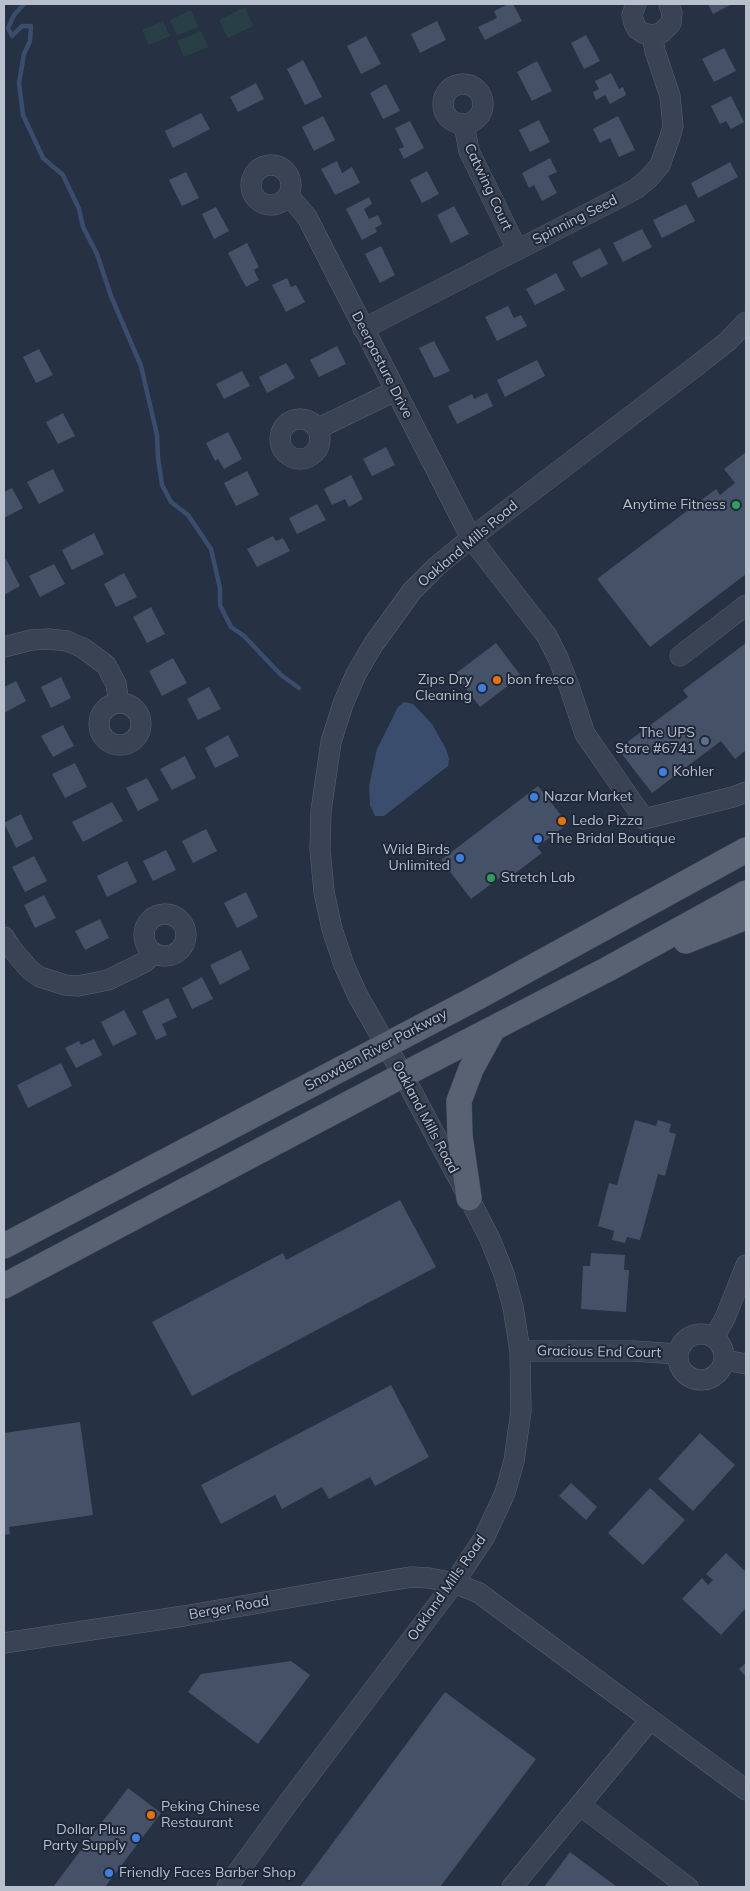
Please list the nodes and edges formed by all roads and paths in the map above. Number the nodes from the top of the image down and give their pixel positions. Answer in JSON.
{"nodes":[{"id":1,"x":636,"y":4,"type":"edge"},
{"id":2,"x":669,"y":4,"type":"edge"},
{"id":3,"x":652,"y":35,"type":"junction"},
{"id":4,"x":464,"y":124,"type":"dead end"},
{"id":5,"x":289,"y":196,"type":"dead end"},
{"id":6,"x":517,"y":249,"type":"junction"},
{"id":7,"x":746,"y":322,"type":"edge"},
{"id":8,"x":363,"y":329,"type":"junction"},
{"id":9,"x":395,"y":391,"type":"junction"},
{"id":10,"x":317,"y":429,"type":"dead end"},
{"id":11,"x":471,"y":538,"type":"junction"},
{"id":12,"x":746,"y":605,"type":"edge"},
{"id":13,"x":4,"y":647,"type":"edge"},
{"id":14,"x":680,"y":656,"type":"dead end"},
{"id":15,"x":119,"y":703,"type":"dead end"},
{"id":16,"x":746,"y":792,"type":"edge"},
{"id":17,"x":746,"y":850,"type":"edge"},
{"id":18,"x":746,"y":893,"type":"edge"},
{"id":19,"x":746,"y":917,"type":"edge"},
{"id":20,"x":4,"y":937,"type":"edge"},
{"id":21,"x":154,"y":953,"type":"dead end"},
{"id":22,"x":608,"y":969,"type":"junction"},
{"id":23,"x":493,"y":1029,"type":"junction"},
{"id":24,"x":386,"y":1045,"type":"junction"},
{"id":25,"x":403,"y":1075,"type":"junction"},
{"id":26,"x":468,"y":1198,"type":"junction"},
{"id":27,"x":4,"y":1246,"type":"edge"},
{"id":28,"x":746,"y":1265,"type":"edge"},
{"id":29,"x":4,"y":1286,"type":"edge"},
{"id":30,"x":714,"y":1338,"type":"junction"},
{"id":31,"x":520,"y":1351,"type":"junction"},
{"id":32,"x":678,"y":1354,"type":"junction"},
{"id":33,"x":724,"y":1360,"type":"junction"},
{"id":34,"x":746,"y":1364,"type":"edge"},
{"id":35,"x":454,"y":1583,"type":"junction"},
{"id":36,"x":4,"y":1643,"type":"edge"},
{"id":37,"x":650,"y":1720,"type":"junction"},
{"id":38,"x":746,"y":1790,"type":"edge"},
{"id":39,"x":581,"y":1806,"type":"junction"},
{"id":40,"x":227,"y":1887,"type":"edge"},
{"id":41,"x":512,"y":1887,"type":"edge"},
{"id":42,"x":688,"y":1887,"type":"edge"}],
"edges":[{"from":1,"to":3,"type":"street"},
{"from":2,"to":3,"type":"street"},
{"from":3,"to":6,"type":"street","name":"Spinning Seed"},
{"from":4,"to":6,"type":"street","name":"Catwing Court"},
{"from":5,"to":8,"type":"street","name":"Deerpasture Drive"},
{"from":6,"to":8,"type":"street","name":"Spinning Seed"},
{"from":7,"to":11,"type":"street","name":"Oakland Mills Road"},
{"from":8,"to":9,"type":"street","name":"Deerpasture Drive"},
{"from":9,"to":10,"type":"street"},
{"from":9,"to":11,"type":"street","name":"Deerpasture Drive"},
{"from":11,"to":16,"type":"street","name":"Deerpasture Drive"},
{"from":11,"to":24,"type":"street","name":"Oakland Mills Road"},
{"from":12,"to":14,"type":"street"},
{"from":13,"to":15,"type":"street"},
{"from":17,"to":24,"type":"main road","name":"Snowden River Parkway"},
{"from":18,"to":22,"type":"main road"},
{"from":19,"to":22,"type":"main road"},
{"from":20,"to":21,"type":"street"},
{"from":22,"to":23,"type":"main road"},
{"from":23,"to":25,"type":"main road"},
{"from":23,"to":26,"type":"main road"},
{"from":24,"to":25,"type":"street","name":"Oakland Mills Road"},
{"from":24,"to":27,"type":"main road","name":"Snowden River Parkway"},
{"from":25,"to":26,"type":"street","name":"Oakland Mills Road"},
{"from":25,"to":29,"type":"main road"},
{"from":26,"to":31,"type":"street","name":"Oakland Mills Road"},
{"from":28,"to":30,"type":"street"},
{"from":30,"to":32,"type":"street"},
{"from":30,"to":33,"type":"street"},
{"from":31,"to":32,"type":"street","name":"Gracious End Court"},
{"from":31,"to":35,"type":"street","name":"Oakland Mills Road"},
{"from":32,"to":33,"type":"street"},
{"from":33,"to":34,"type":"street"},
{"from":35,"to":36,"type":"street","name":"Berger Road"},
{"from":35,"to":37,"type":"street","name":"Berger Road"},
{"from":35,"to":40,"type":"street","name":"Oakland Mills Road"},
{"from":37,"to":38,"type":"street","name":"Berger Road"},
{"from":37,"to":39,"type":"street"},
{"from":39,"to":41,"type":"street"},
{"from":39,"to":42,"type":"street"}]}
